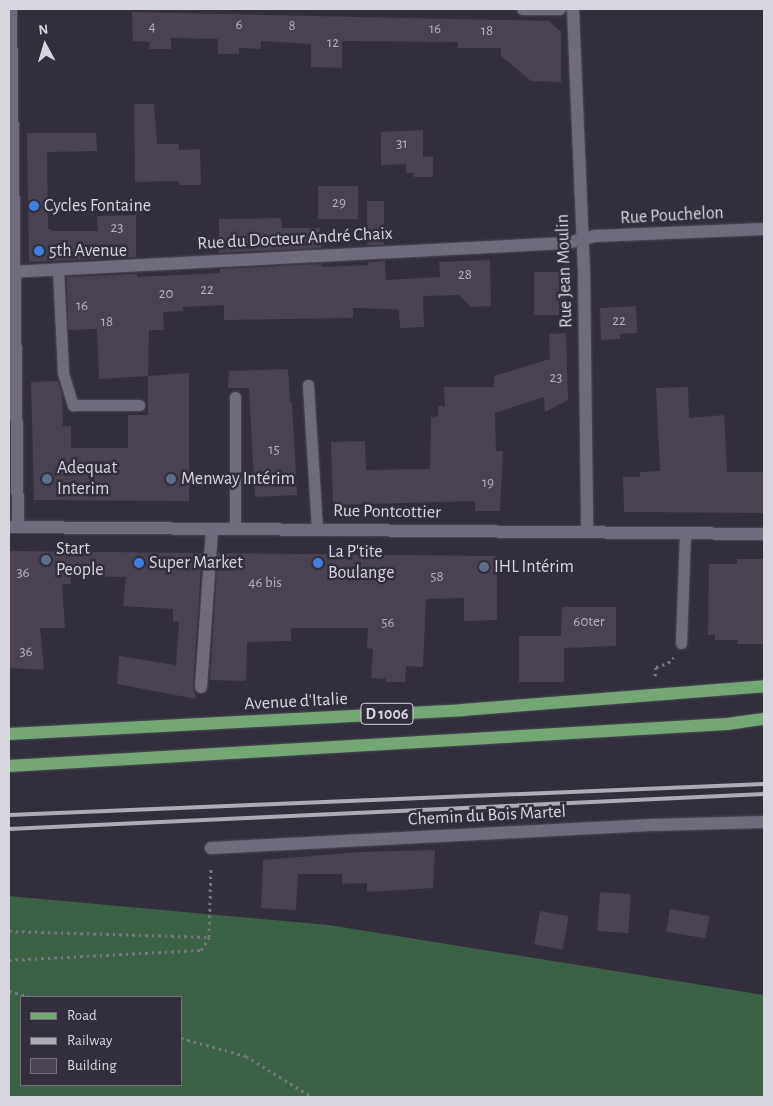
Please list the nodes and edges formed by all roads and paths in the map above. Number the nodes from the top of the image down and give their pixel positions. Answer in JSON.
{"nodes":[{"id":1,"x":11,"y":9,"type":"edge"},
{"id":2,"x":523,"y":9,"type":"edge"},
{"id":3,"x":560,"y":9,"type":"edge"},
{"id":4,"x":573,"y":9,"type":"edge"},
{"id":5,"x":764,"y":229,"type":"edge"},
{"id":6,"x":583,"y":239,"type":"junction"},
{"id":7,"x":58,"y":269,"type":"junction"},
{"id":8,"x":11,"y":272,"type":"edge"},
{"id":9,"x":308,"y":385,"type":"dead end"},
{"id":10,"x":235,"y":397,"type":"dead end"},
{"id":11,"x":139,"y":405,"type":"dead end"},
{"id":12,"x":13,"y":527,"type":"edge"},
{"id":13,"x":212,"y":529,"type":"junction"},
{"id":14,"x":235,"y":529,"type":"junction"},
{"id":15,"x":317,"y":529,"type":"junction"},
{"id":16,"x":587,"y":532,"type":"junction"},
{"id":17,"x":764,"y":534,"type":"edge"},
{"id":18,"x":686,"y":535,"type":"junction"},
{"id":19,"x":681,"y":643,"type":"joint"},
{"id":20,"x":655,"y":676,"type":"dead end"},
{"id":21,"x":764,"y":686,"type":"edge"},
{"id":22,"x":201,"y":687,"type":"dead end"},
{"id":23,"x":764,"y":719,"type":"edge"},
{"id":24,"x":9,"y":734,"type":"edge"},
{"id":25,"x":9,"y":766,"type":"edge"},
{"id":26,"x":764,"y":822,"type":"edge"},
{"id":27,"x":211,"y":848,"type":"joint"},
{"id":28,"x":9,"y":931,"type":"edge"},
{"id":29,"x":209,"y":937,"type":"junction"},
{"id":30,"x":9,"y":960,"type":"edge"},
{"id":31,"x":9,"y":991,"type":"edge"},
{"id":32,"x":27,"y":996,"type":"edge"},
{"id":33,"x":182,"y":1038,"type":"edge"},
{"id":34,"x":312,"y":1097,"type":"edge"}],
"edges":[{"from":1,"to":8,"type":"street"},
{"from":2,"to":3,"type":"street"},
{"from":4,"to":6,"type":"street","name":"Rue Jean Moulin"},
{"from":5,"to":6,"type":"street","name":"Rue Pouchelon"},
{"from":6,"to":7,"type":"street","name":"Rue du Docteur André Chaix"},
{"from":6,"to":16,"type":"street","name":"Rue Jean Moulin"},
{"from":7,"to":8,"type":"street","name":"Rue du Docteur André Chaix"},
{"from":7,"to":11,"type":"lane"},
{"from":8,"to":12,"type":"street"},
{"from":9,"to":15,"type":"lane"},
{"from":10,"to":14,"type":"lane"},
{"from":12,"to":13,"type":"street","name":"Rue Pontcottier"},
{"from":13,"to":14,"type":"street","name":"Rue Pontcottier"},
{"from":13,"to":22,"type":"street"},
{"from":14,"to":15,"type":"street","name":"Rue Pontcottier"},
{"from":15,"to":16,"type":"street","name":"Rue Pontcottier"},
{"from":16,"to":18,"type":"street","name":"Rue Pontcottier"},
{"from":17,"to":18,"type":"street","name":"Rue Pontcottier"},
{"from":18,"to":19,"type":"lane"},
{"from":19,"to":20,"type":"path"},
{"from":21,"to":24,"type":"main road","name":"Avenue d'Italie","number":"D 1006"},
{"from":23,"to":25,"type":"main road","number":"D 1006"},
{"from":26,"to":27,"type":"street","name":"Chemin du Bois Martel"},
{"from":27,"to":29,"type":"path"},
{"from":28,"to":29,"type":"path"},
{"from":29,"to":30,"type":"path"},
{"from":31,"to":32,"type":"path"},
{"from":33,"to":34,"type":"path"}]}
